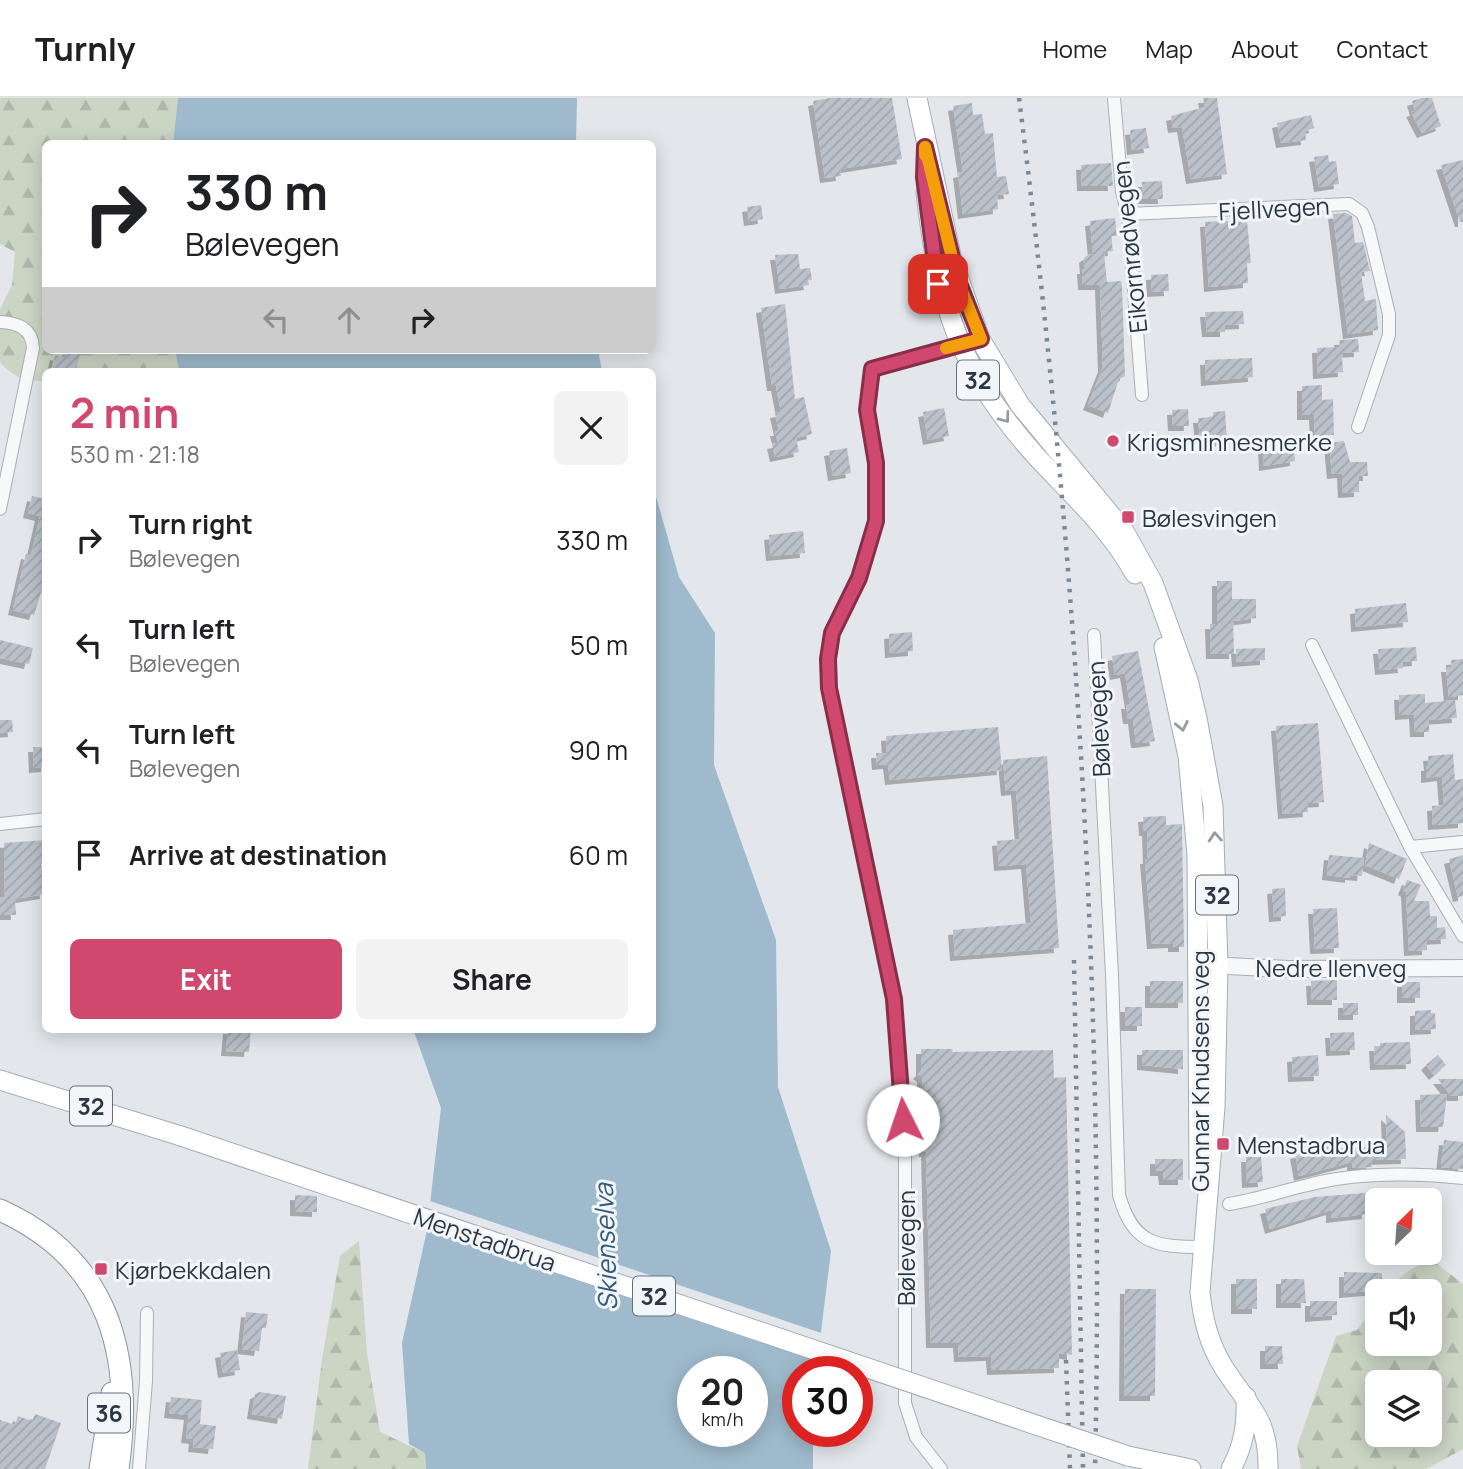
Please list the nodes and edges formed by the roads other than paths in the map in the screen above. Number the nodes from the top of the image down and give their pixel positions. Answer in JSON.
{"nodes":[{"id":1,"x":917,"y":98,"type":"edge"},
{"id":2,"x":1114,"y":98,"type":"edge"},
{"id":3,"x":925,"y":147,"type":"junction"},
{"id":4,"x":1128,"y":214,"type":"junction"},
{"id":5,"x":0,"y":322,"type":"edge"},
{"id":6,"x":981,"y":339,"type":"junction"},
{"id":7,"x":960,"y":344,"type":"junction"},
{"id":8,"x":1142,"y":395,"type":"dead end"},
{"id":9,"x":1358,"y":427,"type":"dead end"},
{"id":10,"x":0,"y":509,"type":"edge"},
{"id":11,"x":1134,"y":561,"type":"junction"},
{"id":12,"x":1094,"y":635,"type":"dead end"},
{"id":13,"x":1312,"y":645,"type":"dead end"},
{"id":14,"x":42,"y":820,"type":"edge"},
{"id":15,"x":0,"y":824,"type":"edge"},
{"id":16,"x":1463,"y":842,"type":"edge"},
{"id":17,"x":1410,"y":847,"type":"junction"},
{"id":18,"x":1463,"y":936,"type":"edge"},
{"id":19,"x":1208,"y":965,"type":"junction"},
{"id":20,"x":1463,"y":968,"type":"edge"},
{"id":21,"x":0,"y":1080,"type":"edge"},
{"id":22,"x":1463,"y":1178,"type":"edge"},
{"id":23,"x":1229,"y":1204,"type":"dead end"},
{"id":24,"x":0,"y":1210,"type":"edge"},
{"id":25,"x":1203,"y":1248,"type":"junction"},
{"id":26,"x":147,"y":1313,"type":"dead end"},
{"id":27,"x":117,"y":1357,"type":"junction"},
{"id":28,"x":1246,"y":1396,"type":"junction"},
{"id":29,"x":1128,"y":1456,"type":"junction"},
{"id":30,"x":100,"y":1469,"type":"edge"},
{"id":31,"x":118,"y":1469,"type":"edge"},
{"id":32,"x":139,"y":1469,"type":"edge"},
{"id":33,"x":942,"y":1469,"type":"edge"},
{"id":34,"x":1156,"y":1469,"type":"edge"},
{"id":35,"x":1191,"y":1469,"type":"edge"},
{"id":36,"x":1233,"y":1469,"type":"edge"},
{"id":37,"x":1253,"y":1469,"type":"edge"},
{"id":38,"x":1268,"y":1469,"type":"edge"}],
"edges":[{"from":1,"to":3,"type":"main road","number":"32"},
{"from":2,"to":4,"type":"street","name":"Eikornrødvegen"},
{"from":3,"to":6,"type":"main road","number":"32"},
{"from":3,"to":7,"type":"main road","number":"32"},
{"from":4,"to":8,"type":"street","name":"Eikornrødvegen"},
{"from":4,"to":9,"type":"street","name":"Fjellvegen"},
{"from":5,"to":10,"type":"street"},
{"from":6,"to":7,"type":"street","name":"Bølevegen"},
{"from":6,"to":11,"type":"main road","number":"32"},
{"from":7,"to":11,"type":"main road","number":"32","one_way":true},
{"from":7,"to":33,"type":"street","name":"Bølevegen"},
{"from":11,"to":19,"type":"main road","name":"Gunnar Knudsens veg","number":"32"},
{"from":12,"to":25,"type":"street","name":"Bølevegen"},
{"from":13,"to":17,"type":"street"},
{"from":14,"to":15,"type":"street"},
{"from":16,"to":17,"type":"street"},
{"from":17,"to":18,"type":"street"},
{"from":19,"to":20,"type":"street","name":"Nedre Ilenveg"},
{"from":19,"to":25,"type":"main road","name":"Gunnar Knudsens veg","number":"32"},
{"from":21,"to":29,"type":"main road","name":"Menstadbrua","number":"32","bridge":true},
{"from":22,"to":23,"type":"street"},
{"from":24,"to":27,"type":"highway","number":"36"},
{"from":25,"to":28,"type":"main road","name":"Gunnar Knudsens veg","number":"32"},
{"from":26,"to":32,"type":"street"},
{"from":27,"to":30,"type":"highway","number":"36"},
{"from":27,"to":31,"type":"highway","number":"36"},
{"from":28,"to":36,"type":"main road"},
{"from":28,"to":38,"type":"main road","name":"Gunnar Knudsens veg","number":"32"},
{"from":29,"to":34,"type":"main road","name":"Menstadbrua","number":"32"},
{"from":29,"to":35,"type":"main road","name":"Menstadbrua","number":"32"},
{"from":36,"to":37,"type":"main road"}]}
